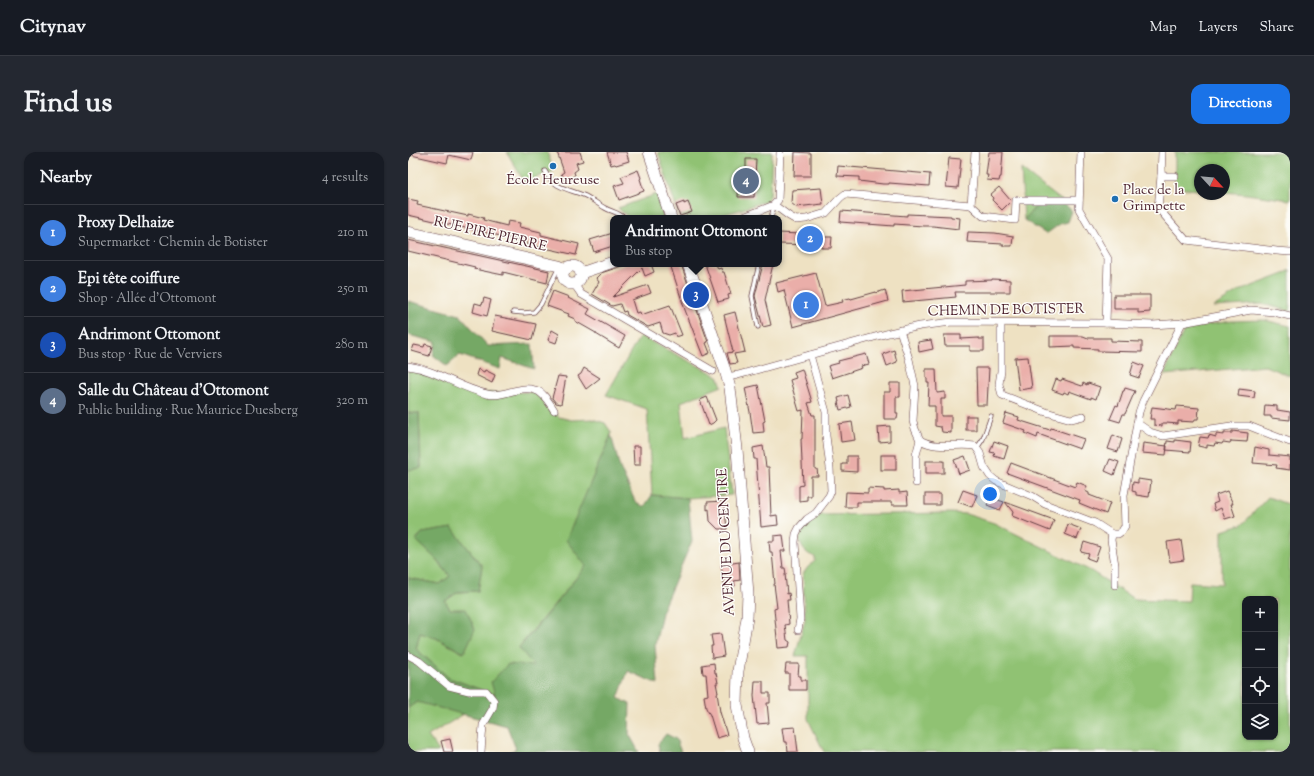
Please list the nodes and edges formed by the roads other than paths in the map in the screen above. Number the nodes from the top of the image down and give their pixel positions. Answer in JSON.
{"nodes":[{"id":1,"x":649,"y":152,"type":"edge"},
{"id":2,"x":780,"y":152,"type":"edge"},
{"id":3,"x":975,"y":152,"type":"edge"},
{"id":4,"x":1081,"y":152,"type":"edge"},
{"id":5,"x":1162,"y":152,"type":"edge"},
{"id":6,"x":545,"y":171,"type":"dead end"},
{"id":7,"x":1161,"y":176,"type":"junction"},
{"id":8,"x":1175,"y":176,"type":"dead end"},
{"id":9,"x":664,"y":195,"type":"junction"},
{"id":10,"x":1079,"y":200,"type":"junction"},
{"id":11,"x":971,"y":204,"type":"junction"},
{"id":12,"x":774,"y":205,"type":"junction"},
{"id":13,"x":620,"y":215,"type":"edge"},
{"id":14,"x":670,"y":215,"type":"edge"},
{"id":15,"x":675,"y":215,"type":"edge"},
{"id":16,"x":749,"y":215,"type":"edge"},
{"id":17,"x":772,"y":215,"type":"edge"},
{"id":18,"x":408,"y":232,"type":"edge"},
{"id":19,"x":1290,"y":252,"type":"edge"},
{"id":20,"x":610,"y":263,"type":"edge"},
{"id":21,"x":562,"y":267,"type":"junction"},
{"id":22,"x":758,"y":267,"type":"edge"},
{"id":23,"x":692,"y":269,"type":"edge"},
{"id":24,"x":581,"y":273,"type":"junction"},
{"id":25,"x":574,"y":284,"type":"junction"},
{"id":26,"x":513,"y":312,"type":"dead end"},
{"id":27,"x":1290,"y":316,"type":"edge"},
{"id":28,"x":1182,"y":322,"type":"junction"},
{"id":29,"x":1001,"y":323,"type":"junction"},
{"id":30,"x":1106,"y":323,"type":"junction"},
{"id":31,"x":758,"y":327,"type":"dead end"},
{"id":32,"x":900,"y":330,"type":"junction"},
{"id":33,"x":810,"y":355,"type":"junction"},
{"id":34,"x":408,"y":366,"type":"edge"},
{"id":35,"x":713,"y":371,"type":"dead end"},
{"id":36,"x":728,"y":377,"type":"junction"},
{"id":37,"x":554,"y":410,"type":"dead end"},
{"id":38,"x":991,"y":416,"type":"dead end"},
{"id":39,"x":1083,"y":416,"type":"dead end"},
{"id":40,"x":1137,"y":423,"type":"junction"},
{"id":41,"x":920,"y":440,"type":"junction"},
{"id":42,"x":1290,"y":442,"type":"edge"},
{"id":43,"x":976,"y":448,"type":"junction"},
{"id":44,"x":916,"y":483,"type":"dead end"},
{"id":45,"x":1112,"y":534,"type":"junction"},
{"id":46,"x":1115,"y":585,"type":"dead end"},
{"id":47,"x":798,"y":630,"type":"dead end"},
{"id":48,"x":408,"y":655,"type":"edge"},
{"id":49,"x":481,"y":752,"type":"edge"},
{"id":50,"x":748,"y":752,"type":"edge"}],
"edges":[{"from":1,"to":9,"type":"street"},
{"from":2,"to":12,"type":"street"},
{"from":3,"to":11,"type":"street"},
{"from":4,"to":10,"type":"street"},
{"from":5,"to":7,"type":"street"},
{"from":6,"to":13,"type":"lane"},
{"from":7,"to":8,"type":"street"},
{"from":7,"to":19,"type":"street"},
{"from":9,"to":14,"type":"street"},
{"from":9,"to":15,"type":"street"},
{"from":10,"to":11,"type":"street"},
{"from":10,"to":30,"type":"street"},
{"from":11,"to":12,"type":"street"},
{"from":12,"to":16,"type":"street"},
{"from":12,"to":17,"type":"lane"},
{"from":18,"to":21,"type":"street","name":"RUE PIRE PIERRE"},
{"from":20,"to":24,"type":"street"},
{"from":21,"to":24,"type":"street"},
{"from":21,"to":25,"type":"street"},
{"from":21,"to":26,"type":"lane"},
{"from":22,"to":31,"type":"lane"},
{"from":23,"to":36,"type":"street","name":"AVENUE DU CENTRE"},
{"from":24,"to":25,"type":"street"},
{"from":25,"to":35,"type":"street"},
{"from":27,"to":28,"type":"street","name":"CHEMIN DE BOTISTER"},
{"from":28,"to":30,"type":"street","name":"CHEMIN DE BOTISTER"},
{"from":28,"to":40,"type":"street"},
{"from":29,"to":30,"type":"street","name":"CHEMIN DE BOTISTER"},
{"from":29,"to":32,"type":"street","name":"CHEMIN DE BOTISTER"},
{"from":29,"to":39,"type":"street"},
{"from":32,"to":33,"type":"street","name":"CHEMIN DE BOTISTER"},
{"from":32,"to":41,"type":"street"},
{"from":33,"to":36,"type":"street","name":"CHEMIN DE BOTISTER"},
{"from":33,"to":47,"type":"street"},
{"from":34,"to":37,"type":"street"},
{"from":36,"to":50,"type":"street","name":"AVENUE DU CENTRE"},
{"from":38,"to":43,"type":"lane"},
{"from":40,"to":42,"type":"street"},
{"from":40,"to":45,"type":"street"},
{"from":41,"to":43,"type":"street"},
{"from":41,"to":44,"type":"street"},
{"from":43,"to":45,"type":"street"},
{"from":45,"to":46,"type":"street"},
{"from":48,"to":49,"type":"street"}]}
